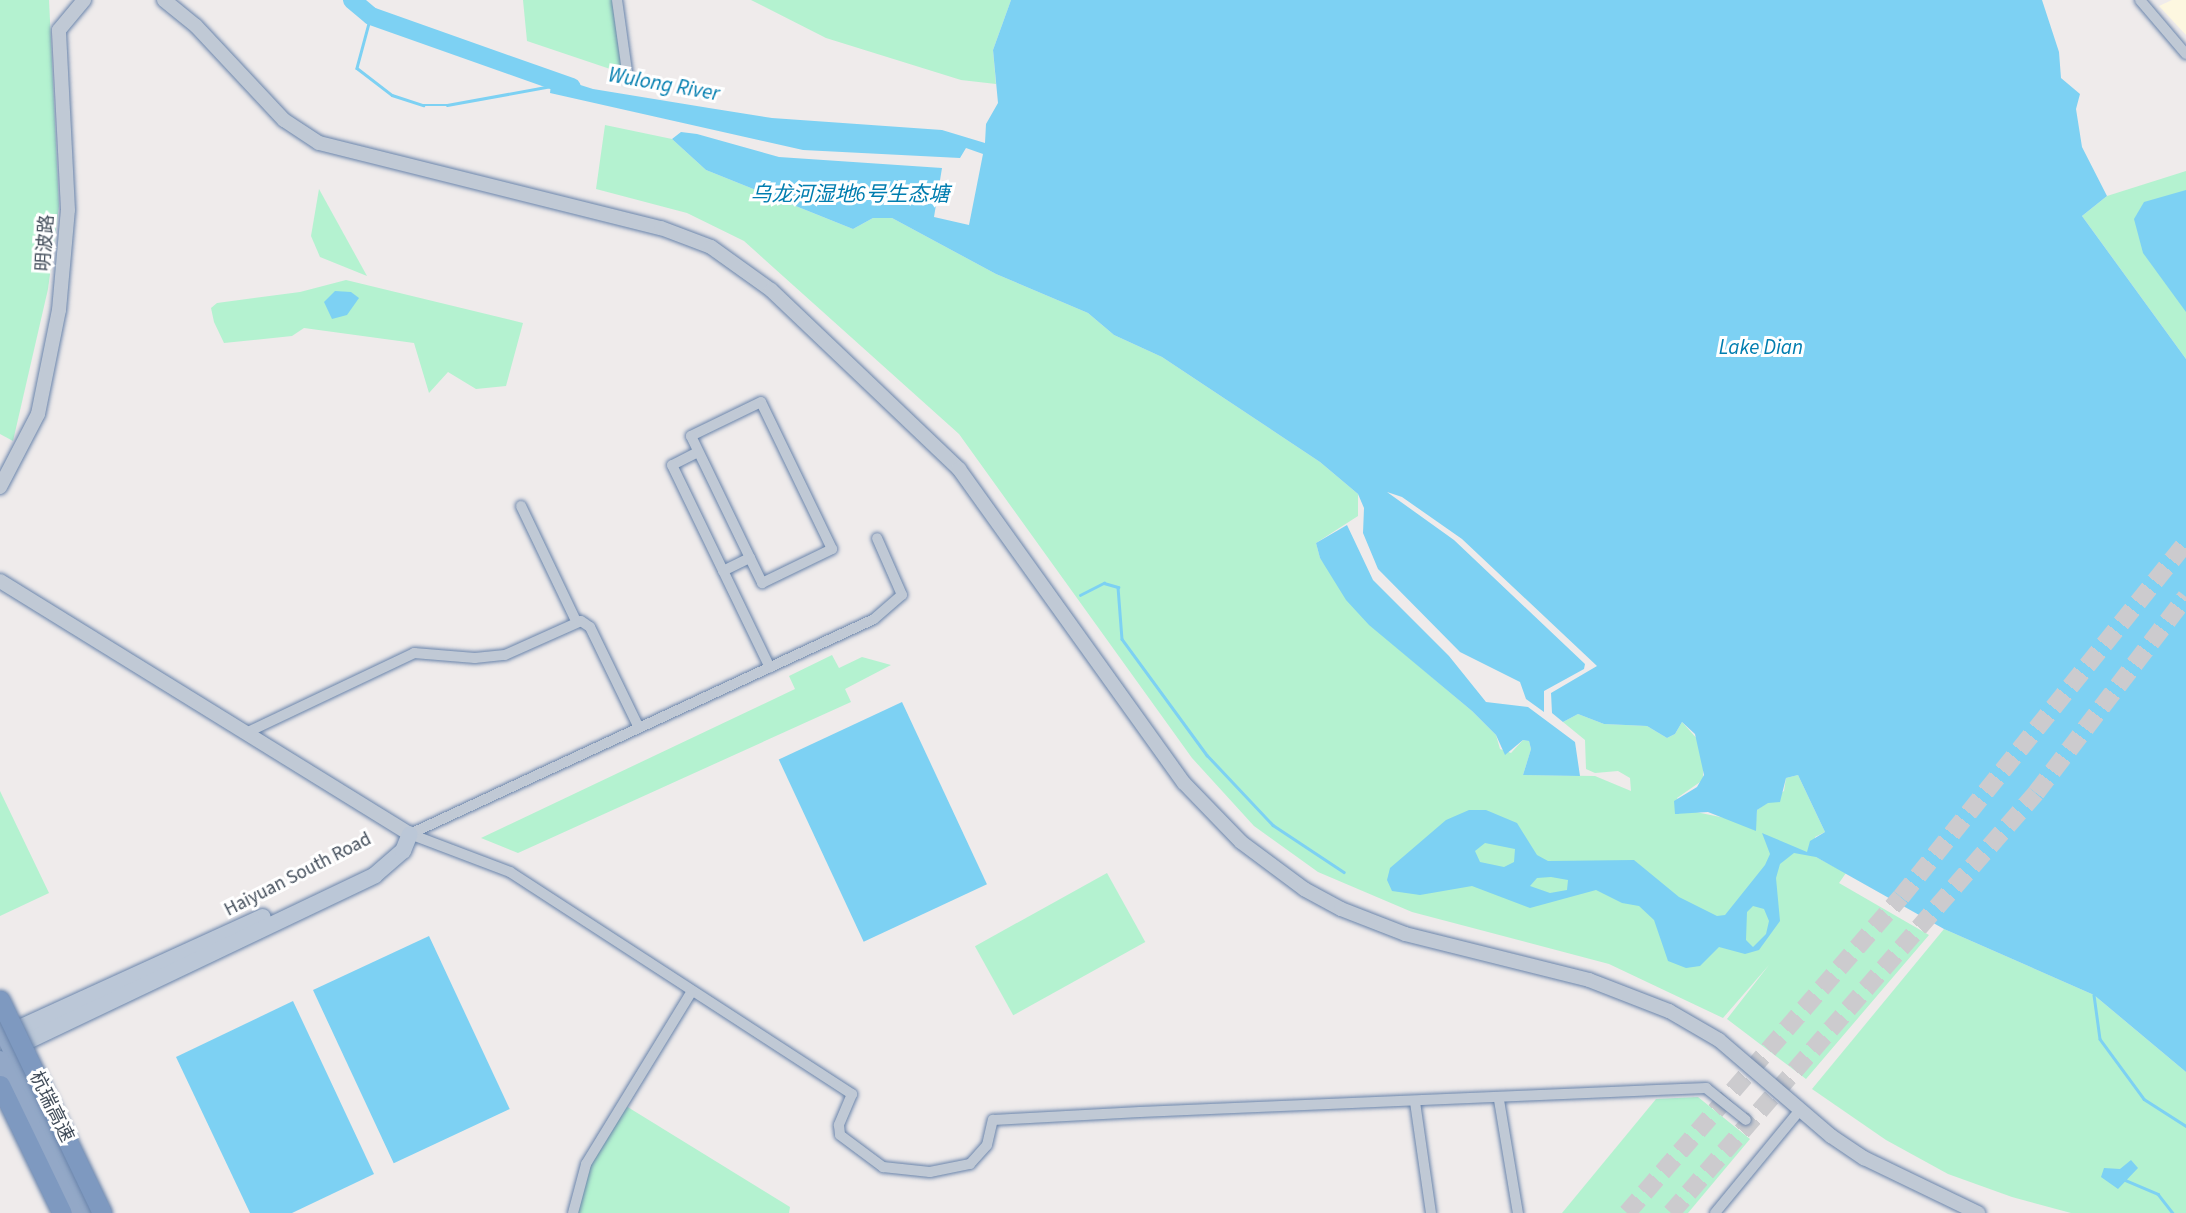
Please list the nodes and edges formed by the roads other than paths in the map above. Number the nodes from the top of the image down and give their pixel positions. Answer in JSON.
{"nodes":[{"id":1,"x":84,"y":0,"type":"edge"},
{"id":2,"x":164,"y":0,"type":"edge"},
{"id":3,"x":617,"y":0,"type":"edge"},
{"id":4,"x":2140,"y":0,"type":"edge"},
{"id":5,"x":2186,"y":54,"type":"edge"},
{"id":6,"x":628,"y":78,"type":"dead end"},
{"id":7,"x":698,"y":452,"type":"junction"},
{"id":8,"x":0,"y":487,"type":"edge"},
{"id":9,"x":521,"y":506,"type":"dead end"},
{"id":10,"x":877,"y":538,"type":"dead end"},
{"id":11,"x":750,"y":558,"type":"junction"},
{"id":12,"x":723,"y":571,"type":"junction"},
{"id":13,"x":0,"y":581,"type":"edge"},
{"id":14,"x":576,"y":621,"type":"junction"},
{"id":15,"x":770,"y":668,"type":"junction"},
{"id":16,"x":639,"y":728,"type":"junction"},
{"id":17,"x":250,"y":731,"type":"junction"},
{"id":18,"x":410,"y":834,"type":"junction"},
{"id":19,"x":692,"y":991,"type":"junction"},
{"id":20,"x":0,"y":1000,"type":"edge"},
{"id":21,"x":3,"y":1044,"type":"edge"},
{"id":22,"x":0,"y":1085,"type":"edge"},
{"id":23,"x":1499,"y":1100,"type":"junction"},
{"id":24,"x":1415,"y":1102,"type":"junction"},
{"id":25,"x":1800,"y":1111,"type":"junction"},
{"id":26,"x":1746,"y":1120,"type":"dead end"},
{"id":27,"x":62,"y":1213,"type":"edge"},
{"id":28,"x":73,"y":1213,"type":"edge"},
{"id":29,"x":91,"y":1213,"type":"edge"},
{"id":30,"x":102,"y":1213,"type":"edge"},
{"id":31,"x":573,"y":1213,"type":"edge"},
{"id":32,"x":1431,"y":1213,"type":"edge"},
{"id":33,"x":1518,"y":1213,"type":"edge"},
{"id":34,"x":1715,"y":1213,"type":"edge"},
{"id":35,"x":1978,"y":1213,"type":"edge"}],
"edges":[{"from":1,"to":8,"type":"street","name":"明波路"},
{"from":2,"to":25,"type":"street"},
{"from":3,"to":6,"type":"street"},
{"from":4,"to":5,"type":"street"},
{"from":7,"to":11,"type":"street"},
{"from":7,"to":11,"type":"street"},
{"from":7,"to":12,"type":"street"},
{"from":9,"to":14,"type":"street"},
{"from":10,"to":15,"type":"street"},
{"from":11,"to":12,"type":"street"},
{"from":12,"to":15,"type":"street"},
{"from":13,"to":17,"type":"street"},
{"from":14,"to":16,"type":"street"},
{"from":14,"to":17,"type":"street"},
{"from":15,"to":16,"type":"street"},
{"from":16,"to":18,"type":"street"},
{"from":17,"to":18,"type":"street"},
{"from":18,"to":19,"type":"street"},
{"from":18,"to":21,"type":"main road","name":"Haiyuan South Road"},
{"from":19,"to":24,"type":"street"},
{"from":19,"to":31,"type":"street"},
{"from":20,"to":30,"type":"highway","name":"杭瑞高速","bridge":true},
{"from":21,"to":28,"type":"highway"},
{"from":21,"to":29,"type":"highway"},
{"from":22,"to":27,"type":"highway","name":"杭瑞高速"},
{"from":23,"to":24,"type":"street"},
{"from":23,"to":26,"type":"street"},
{"from":23,"to":33,"type":"street"},
{"from":24,"to":32,"type":"street"},
{"from":25,"to":34,"type":"street"},
{"from":25,"to":35,"type":"street"}]}
